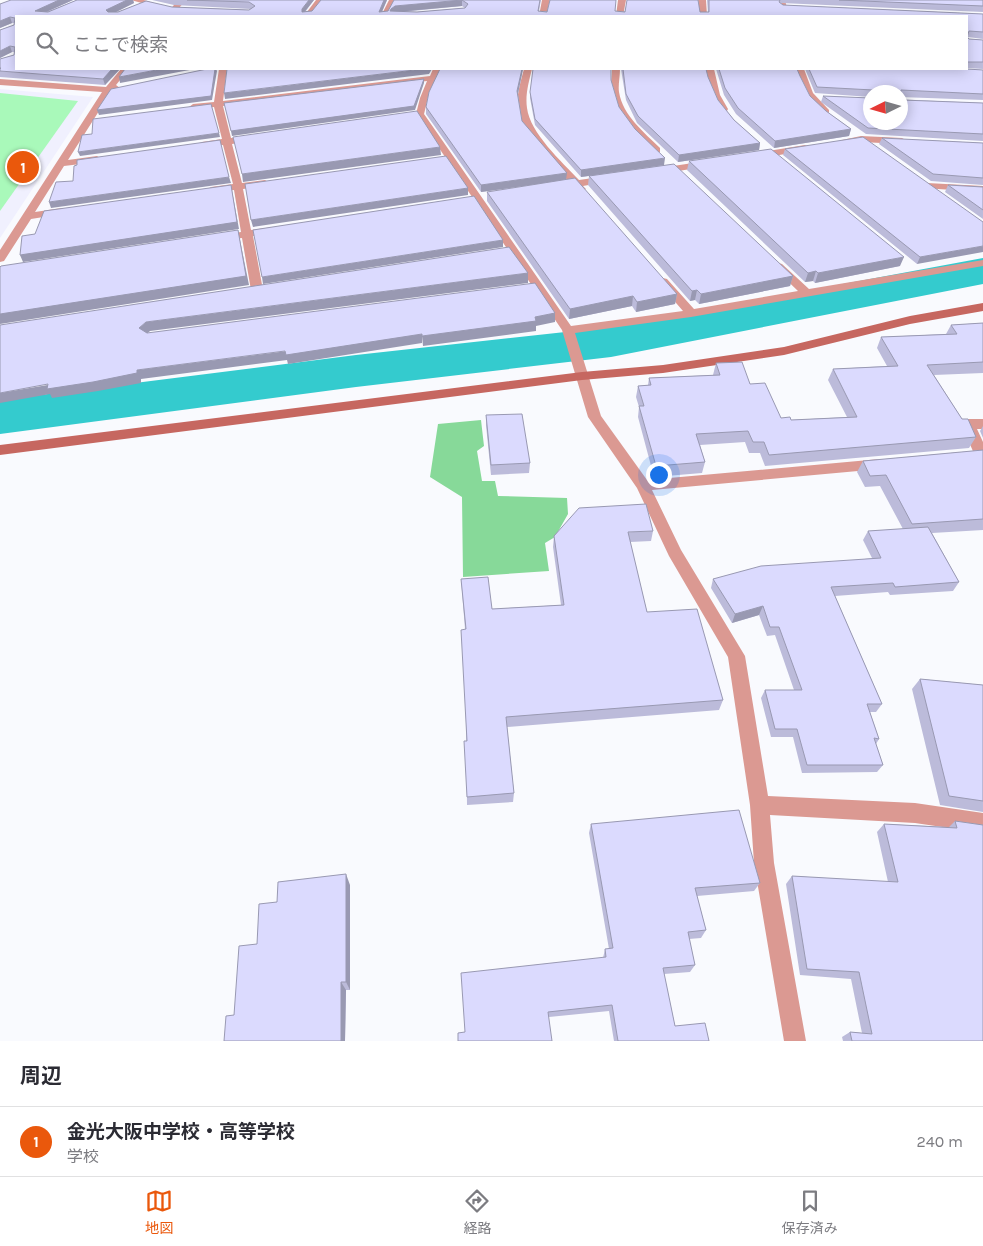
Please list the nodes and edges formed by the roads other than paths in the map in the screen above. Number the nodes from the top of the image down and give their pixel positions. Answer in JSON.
{"nodes":[{"id":1,"x":135,"y":0,"type":"edge"},
{"id":2,"x":182,"y":0,"type":"edge"},
{"id":3,"x":320,"y":0,"type":"edge"},
{"id":4,"x":393,"y":0,"type":"edge"},
{"id":5,"x":546,"y":0,"type":"edge"},
{"id":6,"x":622,"y":0,"type":"edge"},
{"id":7,"x":702,"y":0,"type":"edge"},
{"id":8,"x":145,"y":3,"type":"junction"},
{"id":9,"x":782,"y":3,"type":"edge"},
{"id":10,"x":792,"y":7,"type":"edge"},
{"id":11,"x":174,"y":9,"type":"junction"},
{"id":12,"x":184,"y":9,"type":"edge"},
{"id":13,"x":129,"y":10,"type":"edge"},
{"id":14,"x":169,"y":15,"type":"edge"},
{"id":15,"x":309,"y":15,"type":"edge"},
{"id":16,"x":385,"y":15,"type":"edge"},
{"id":17,"x":542,"y":15,"type":"edge"},
{"id":18,"x":620,"y":15,"type":"edge"},
{"id":19,"x":704,"y":15,"type":"edge"},
{"id":20,"x":786,"y":15,"type":"edge"},
{"id":21,"x":124,"y":70,"type":"edge"},
{"id":22,"x":223,"y":70,"type":"edge"},
{"id":23,"x":436,"y":70,"type":"edge"},
{"id":24,"x":528,"y":70,"type":"edge"},
{"id":25,"x":616,"y":70,"type":"edge"},
{"id":26,"x":710,"y":70,"type":"edge"},
{"id":27,"x":800,"y":70,"type":"edge"},
{"id":28,"x":432,"y":78,"type":"junction"},
{"id":29,"x":0,"y":82,"type":"edge"},
{"id":30,"x":127,"y":86,"type":"edge"},
{"id":31,"x":108,"y":90,"type":"junction"},
{"id":32,"x":811,"y":97,"type":"junction"},
{"id":33,"x":821,"y":97,"type":"edge"},
{"id":34,"x":218,"y":104,"type":"junction"},
{"id":35,"x":188,"y":108,"type":"edge"},
{"id":36,"x":730,"y":117,"type":"edge"},
{"id":37,"x":832,"y":117,"type":"edge"},
{"id":38,"x":266,"y":136,"type":"edge"},
{"id":39,"x":858,"y":136,"type":"junction"},
{"id":40,"x":228,"y":142,"type":"junction"},
{"id":41,"x":908,"y":142,"type":"edge"},
{"id":42,"x":834,"y":143,"type":"edge"},
{"id":43,"x":816,"y":146,"type":"edge"},
{"id":44,"x":189,"y":147,"type":"edge"},
{"id":45,"x":876,"y":150,"type":"edge"},
{"id":46,"x":110,"y":157,"type":"edge"},
{"id":47,"x":743,"y":158,"type":"edge"},
{"id":48,"x":714,"y":162,"type":"edge"},
{"id":49,"x":62,"y":164,"type":"junction"},
{"id":50,"x":679,"y":172,"type":"junction"},
{"id":51,"x":646,"y":173,"type":"edge"},
{"id":52,"x":616,"y":178,"type":"edge"},
{"id":53,"x":276,"y":181,"type":"edge"},
{"id":54,"x":577,"y":184,"type":"junction"},
{"id":55,"x":238,"y":186,"type":"junction"},
{"id":56,"x":550,"y":188,"type":"edge"},
{"id":57,"x":983,"y":189,"type":"edge"},
{"id":58,"x":200,"y":192,"type":"edge"},
{"id":59,"x":943,"y":197,"type":"edge"},
{"id":60,"x":589,"y":198,"type":"edge"},
{"id":61,"x":76,"y":209,"type":"edge"},
{"id":62,"x":29,"y":216,"type":"junction"},
{"id":63,"x":285,"y":228,"type":"edge"},
{"id":64,"x":247,"y":234,"type":"junction"},
{"id":65,"x":207,"y":240,"type":"edge"},
{"id":66,"x":0,"y":259,"type":"edge"},
{"id":67,"x":772,"y":260,"type":"edge"},
{"id":68,"x":983,"y":263,"type":"edge"},
{"id":69,"x":653,"y":270,"type":"edge"},
{"id":70,"x":257,"y":290,"type":"edge"},
{"id":71,"x":806,"y":293,"type":"junction"},
{"id":72,"x":983,"y":307,"type":"edge"},
{"id":73,"x":691,"y":313,"type":"junction"},
{"id":74,"x":568,"y":330,"type":"junction"},
{"id":75,"x":582,"y":376,"type":"junction"},
{"id":76,"x":983,"y":424,"type":"edge"},
{"id":77,"x":0,"y":450,"type":"edge"},
{"id":78,"x":978,"y":456,"type":"edge"},
{"id":79,"x":891,"y":463,"type":"edge"},
{"id":80,"x":643,"y":486,"type":"junction"},
{"id":81,"x":760,"y":804,"type":"junction"},
{"id":82,"x":983,"y":823,"type":"edge"},
{"id":83,"x":794,"y":1041,"type":"edge"}],
"edges":[{"from":1,"to":8,"type":"street"},
{"from":2,"to":11,"type":"street"},
{"from":3,"to":15,"type":"street"},
{"from":4,"to":16,"type":"street"},
{"from":5,"to":17,"type":"street"},
{"from":6,"to":18,"type":"street"},
{"from":7,"to":19,"type":"street"},
{"from":8,"to":11,"type":"street"},
{"from":8,"to":13,"type":"street"},
{"from":9,"to":10,"type":"street"},
{"from":9,"to":20,"type":"street"},
{"from":11,"to":12,"type":"street"},
{"from":11,"to":14,"type":"street"},
{"from":21,"to":31,"type":"street"},
{"from":22,"to":34,"type":"street"},
{"from":23,"to":28,"type":"street"},
{"from":24,"to":54,"type":"street"},
{"from":25,"to":50,"type":"street"},
{"from":26,"to":36,"type":"street"},
{"from":27,"to":32,"type":"street"},
{"from":28,"to":34,"type":"street"},
{"from":28,"to":74,"type":"street"},
{"from":29,"to":31,"type":"street"},
{"from":30,"to":31,"type":"street"},
{"from":31,"to":49,"type":"street"},
{"from":32,"to":33,"type":"street"},
{"from":32,"to":37,"type":"street"},
{"from":34,"to":35,"type":"street"},
{"from":34,"to":40,"type":"street"},
{"from":38,"to":40,"type":"street"},
{"from":39,"to":41,"type":"street"},
{"from":39,"to":42,"type":"street"},
{"from":39,"to":45,"type":"street"},
{"from":40,"to":44,"type":"street"},
{"from":40,"to":55,"type":"street"},
{"from":43,"to":47,"type":"street"},
{"from":46,"to":49,"type":"street"},
{"from":48,"to":50,"type":"street"},
{"from":49,"to":62,"type":"street"},
{"from":50,"to":51,"type":"street"},
{"from":52,"to":54,"type":"street"},
{"from":53,"to":55,"type":"street"},
{"from":54,"to":56,"type":"street"},
{"from":54,"to":60,"type":"street"},
{"from":55,"to":58,"type":"street"},
{"from":55,"to":64,"type":"street"},
{"from":57,"to":59,"type":"street"},
{"from":61,"to":62,"type":"street"},
{"from":62,"to":66,"type":"street"},
{"from":63,"to":64,"type":"street"},
{"from":64,"to":65,"type":"street"},
{"from":64,"to":70,"type":"street"},
{"from":67,"to":71,"type":"street"},
{"from":68,"to":71,"type":"street"},
{"from":69,"to":73,"type":"street"},
{"from":71,"to":73,"type":"street"},
{"from":72,"to":75,"type":"street"},
{"from":73,"to":74,"type":"street"},
{"from":74,"to":75,"type":"street"},
{"from":75,"to":77,"type":"street"},
{"from":75,"to":80,"type":"street"},
{"from":76,"to":78,"type":"street"},
{"from":79,"to":80,"type":"street"},
{"from":80,"to":81,"type":"street"},
{"from":81,"to":82,"type":"street"},
{"from":81,"to":83,"type":"street"}]}
